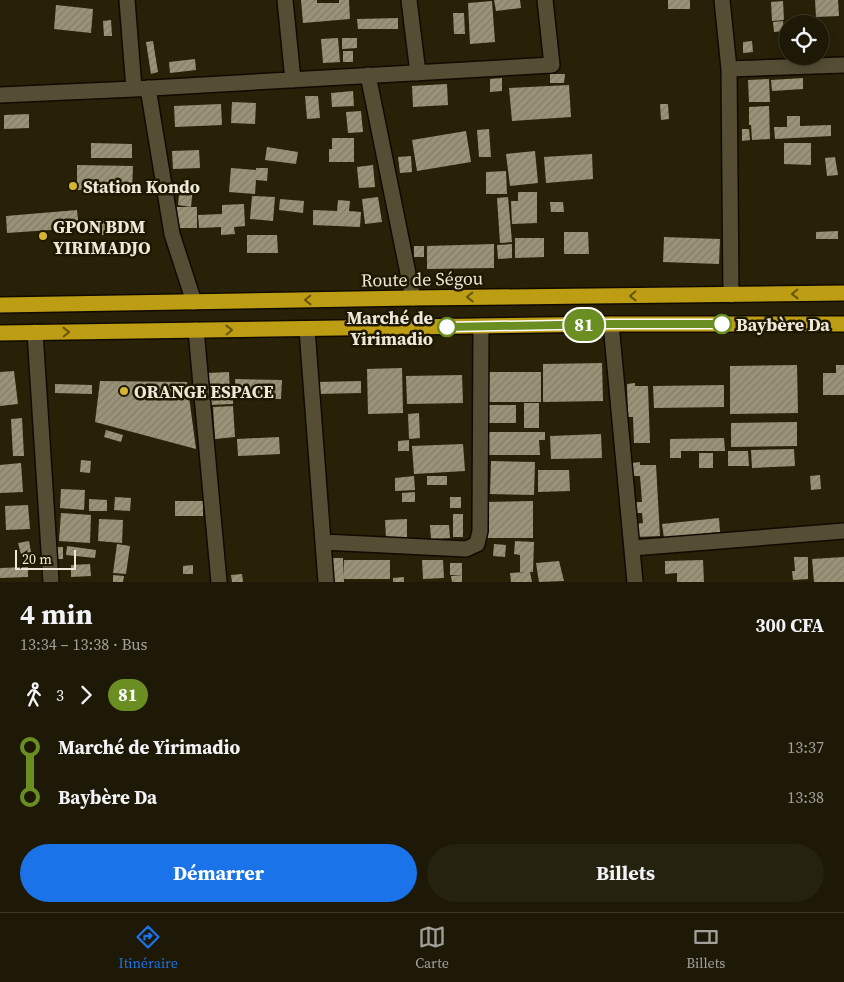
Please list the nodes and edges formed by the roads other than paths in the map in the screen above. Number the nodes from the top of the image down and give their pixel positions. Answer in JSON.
{"nodes":[{"id":1,"x":127,"y":0,"type":"edge"},
{"id":2,"x":286,"y":0,"type":"edge"},
{"id":3,"x":409,"y":0,"type":"edge"},
{"id":4,"x":545,"y":0,"type":"edge"},
{"id":5,"x":722,"y":0,"type":"edge"},
{"id":6,"x":844,"y":65,"type":"edge"},
{"id":7,"x":729,"y":69,"type":"junction"},
{"id":8,"x":418,"y":72,"type":"junction"},
{"id":9,"x":368,"y":75,"type":"junction"},
{"id":10,"x":294,"y":80,"type":"junction"},
{"id":11,"x":141,"y":89,"type":"junction"},
{"id":12,"x":0,"y":95,"type":"edge"},
{"id":13,"x":844,"y":293,"type":"edge"},
{"id":14,"x":730,"y":295,"type":"junction"},
{"id":15,"x":413,"y":298,"type":"junction"},
{"id":16,"x":194,"y":302,"type":"junction"},
{"id":17,"x":0,"y":305,"type":"edge"},
{"id":18,"x":611,"y":324,"type":"junction"},
{"id":19,"x":844,"y":324,"type":"edge"},
{"id":20,"x":481,"y":326,"type":"junction"},
{"id":21,"x":307,"y":329,"type":"junction"},
{"id":22,"x":196,"y":330,"type":"junction"},
{"id":23,"x":35,"y":332,"type":"junction"},
{"id":24,"x":0,"y":333,"type":"edge"},
{"id":25,"x":844,"y":531,"type":"edge"},
{"id":26,"x":323,"y":542,"type":"junction"},
{"id":27,"x":632,"y":548,"type":"junction"},
{"id":28,"x":51,"y":582,"type":"edge"},
{"id":29,"x":219,"y":582,"type":"edge"},
{"id":30,"x":326,"y":582,"type":"edge"},
{"id":31,"x":635,"y":582,"type":"edge"}],
"edges":[{"from":1,"to":11,"type":"street"},
{"from":2,"to":10,"type":"street"},
{"from":3,"to":8,"type":"street"},
{"from":4,"to":8,"type":"street"},
{"from":5,"to":7,"type":"street"},
{"from":6,"to":7,"type":"street"},
{"from":7,"to":14,"type":"street"},
{"from":8,"to":9,"type":"street"},
{"from":9,"to":10,"type":"street"},
{"from":9,"to":15,"type":"street"},
{"from":10,"to":11,"type":"street"},
{"from":11,"to":12,"type":"street"},
{"from":11,"to":16,"type":"street"},
{"from":13,"to":14,"type":"highway","name":"Route de Ségou","one_way":true},
{"from":14,"to":15,"type":"highway","name":"Route de Ségou","one_way":true},
{"from":15,"to":16,"type":"highway","name":"Route de Ségou","one_way":true},
{"from":16,"to":17,"type":"highway","name":"Route de Ségou"},
{"from":18,"to":19,"type":"highway"},
{"from":18,"to":20,"type":"highway"},
{"from":18,"to":27,"type":"street"},
{"from":20,"to":21,"type":"highway"},
{"from":20,"to":26,"type":"street"},
{"from":22,"to":21,"type":"highway","one_way":true},
{"from":21,"to":26,"type":"street"},
{"from":23,"to":22,"type":"highway","one_way":true},
{"from":22,"to":29,"type":"street"},
{"from":23,"to":24,"type":"highway"},
{"from":23,"to":28,"type":"street"},
{"from":25,"to":27,"type":"street"},
{"from":26,"to":30,"type":"street"},
{"from":27,"to":31,"type":"street"}]}
